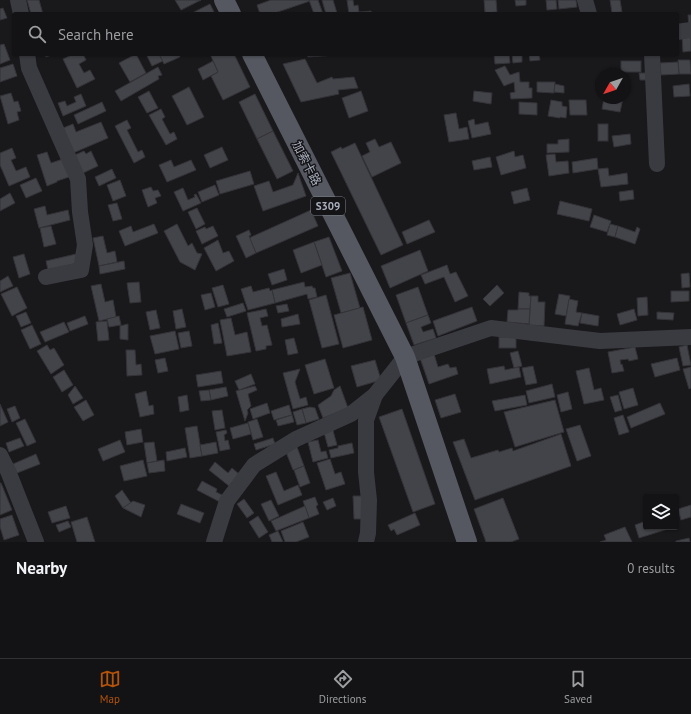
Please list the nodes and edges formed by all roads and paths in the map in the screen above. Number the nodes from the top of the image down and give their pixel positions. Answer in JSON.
{"nodes":[{"id":1,"x":18,"y":0,"type":"edge"},
{"id":2,"x":224,"y":0,"type":"edge"},
{"id":3,"x":585,"y":0,"type":"edge"},
{"id":4,"x":21,"y":12,"type":"edge"},
{"id":5,"x":230,"y":12,"type":"edge"},
{"id":6,"x":588,"y":12,"type":"edge"},
{"id":7,"x":691,"y":30,"type":"edge"},
{"id":8,"x":679,"y":32,"type":"edge"},
{"id":9,"x":27,"y":56,"type":"edge"},
{"id":10,"x":253,"y":56,"type":"edge"},
{"id":11,"x":652,"y":56,"type":"edge"},
{"id":12,"x":657,"y":164,"type":"dead end"},
{"id":13,"x":46,"y":277,"type":"dead end"},
{"id":14,"x":691,"y":337,"type":"edge"},
{"id":15,"x":405,"y":357,"type":"junction"},
{"id":16,"x":375,"y":395,"type":"junction"},
{"id":17,"x":0,"y":455,"type":"edge"},
{"id":18,"x":36,"y":542,"type":"edge"},
{"id":19,"x":214,"y":542,"type":"edge"},
{"id":20,"x":366,"y":542,"type":"edge"},
{"id":21,"x":467,"y":542,"type":"edge"}],
"edges":[{"from":1,"to":4,"type":"street"},
{"from":2,"to":5,"type":"main road"},
{"from":3,"to":6,"type":"street"},
{"from":7,"to":8,"type":"street"},
{"from":9,"to":13,"type":"street"},
{"from":10,"to":15,"type":"main road","name":"加索卡路","number":"S309"},
{"from":11,"to":12,"type":"street"},
{"from":14,"to":15,"type":"street"},
{"from":15,"to":16,"type":"street"},
{"from":15,"to":21,"type":"main road","number":"S309"},
{"from":16,"to":19,"type":"street"},
{"from":16,"to":20,"type":"street"},
{"from":17,"to":18,"type":"street"}]}
